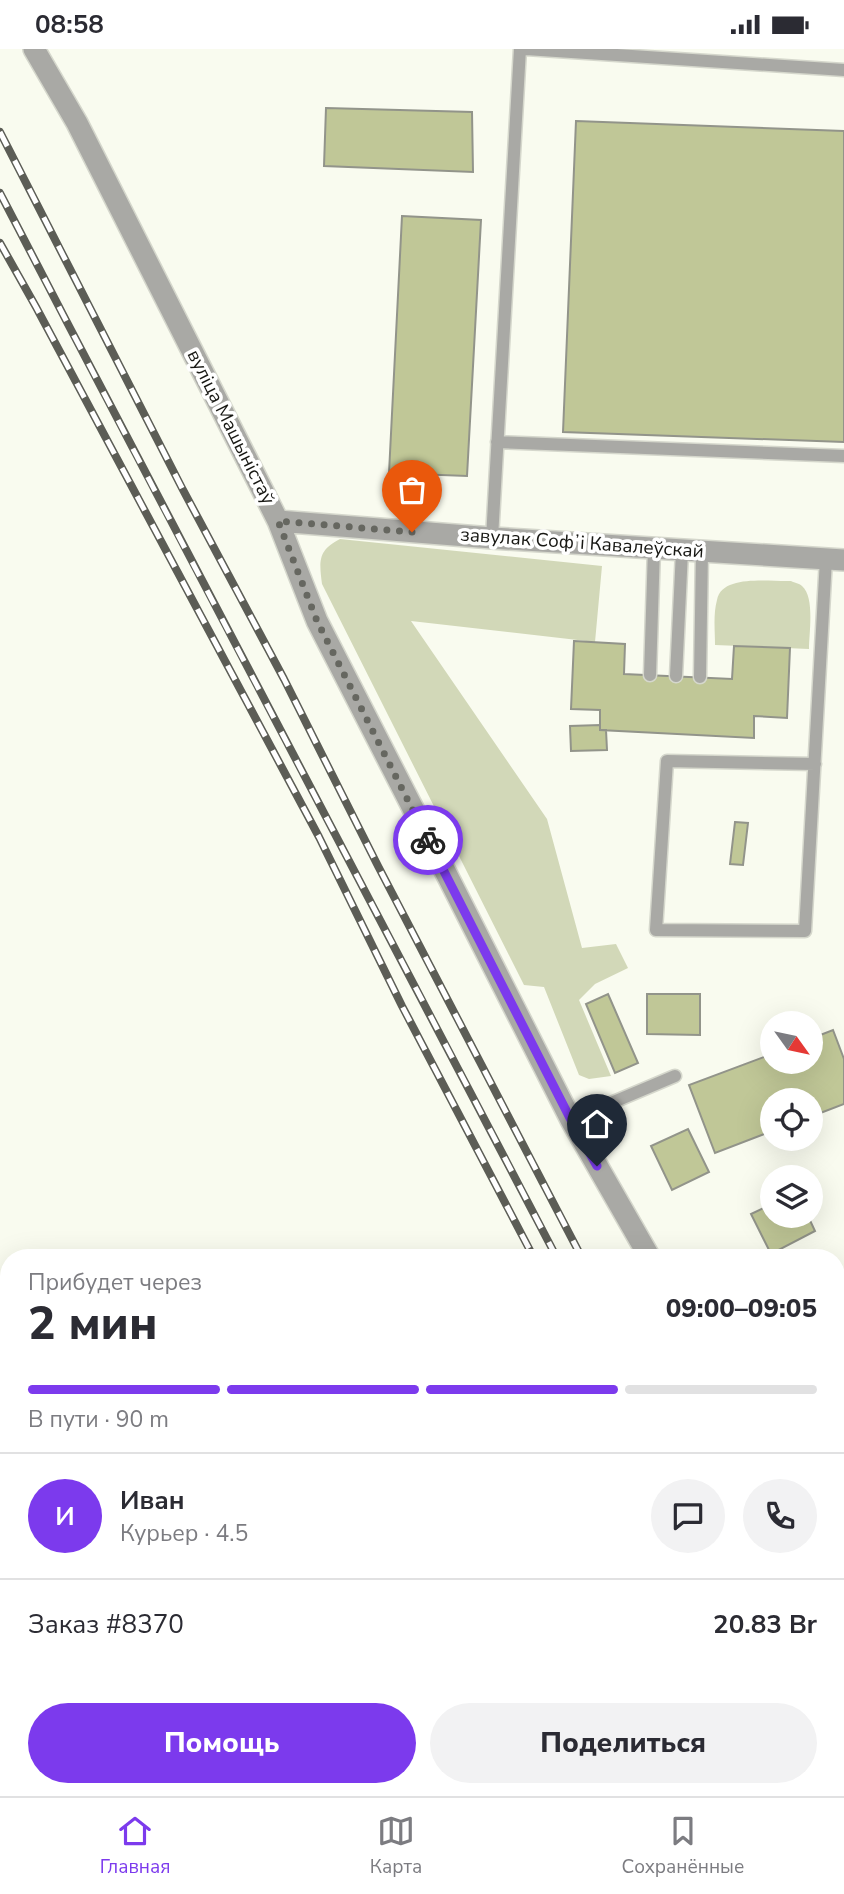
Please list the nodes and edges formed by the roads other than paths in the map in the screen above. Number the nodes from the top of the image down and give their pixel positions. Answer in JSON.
{"nodes":[{"id":1,"x":34,"y":49,"type":"edge"},
{"id":2,"x":520,"y":49,"type":"edge"},
{"id":3,"x":526,"y":49,"type":"edge"},
{"id":4,"x":844,"y":70,"type":"edge"},
{"id":5,"x":497,"y":442,"type":"junction"},
{"id":6,"x":844,"y":456,"type":"edge"},
{"id":7,"x":278,"y":521,"type":"junction"},
{"id":8,"x":492,"y":538,"type":"junction"},
{"id":9,"x":654,"y":548,"type":"junction"},
{"id":10,"x":692,"y":551,"type":"junction"},
{"id":11,"x":835,"y":560,"type":"edge"},
{"id":12,"x":650,"y":675,"type":"dead end"},
{"id":13,"x":676,"y":676,"type":"dead end"},
{"id":14,"x":700,"y":677,"type":"dead end"},
{"id":15,"x":815,"y":764,"type":"junction"},
{"id":16,"x":675,"y":1076,"type":"dead end"},
{"id":17,"x":571,"y":1120,"type":"junction"},
{"id":18,"x":645,"y":1249,"type":"edge"}],
"edges":[{"from":1,"to":7,"type":"street","name":"вуліца Машыністаў"},
{"from":2,"to":5,"type":"lane"},
{"from":3,"to":4,"type":"lane"},
{"from":5,"to":6,"type":"lane"},
{"from":5,"to":8,"type":"lane"},
{"from":7,"to":8,"type":"street","name":"завулак Софʼі Кавалеўскай"},
{"from":7,"to":17,"type":"street","name":"вуліца Машыністаў"},
{"from":8,"to":9,"type":"street","name":"завулак Софʼі Кавалеўскай"},
{"from":9,"to":10,"type":"street","name":"завулак Софʼі Кавалеўскай"},
{"from":9,"to":12,"type":"lane"},
{"from":10,"to":11,"type":"street","name":"завулак Софʼі Кавалеўскай"},
{"from":10,"to":13,"type":"lane"},
{"from":10,"to":14,"type":"lane"},
{"from":11,"to":15,"type":"lane"},
{"from":15,"to":15,"type":"lane"},
{"from":16,"to":17,"type":"lane"},
{"from":17,"to":18,"type":"street","name":"вуліца Машыністаў"}]}
